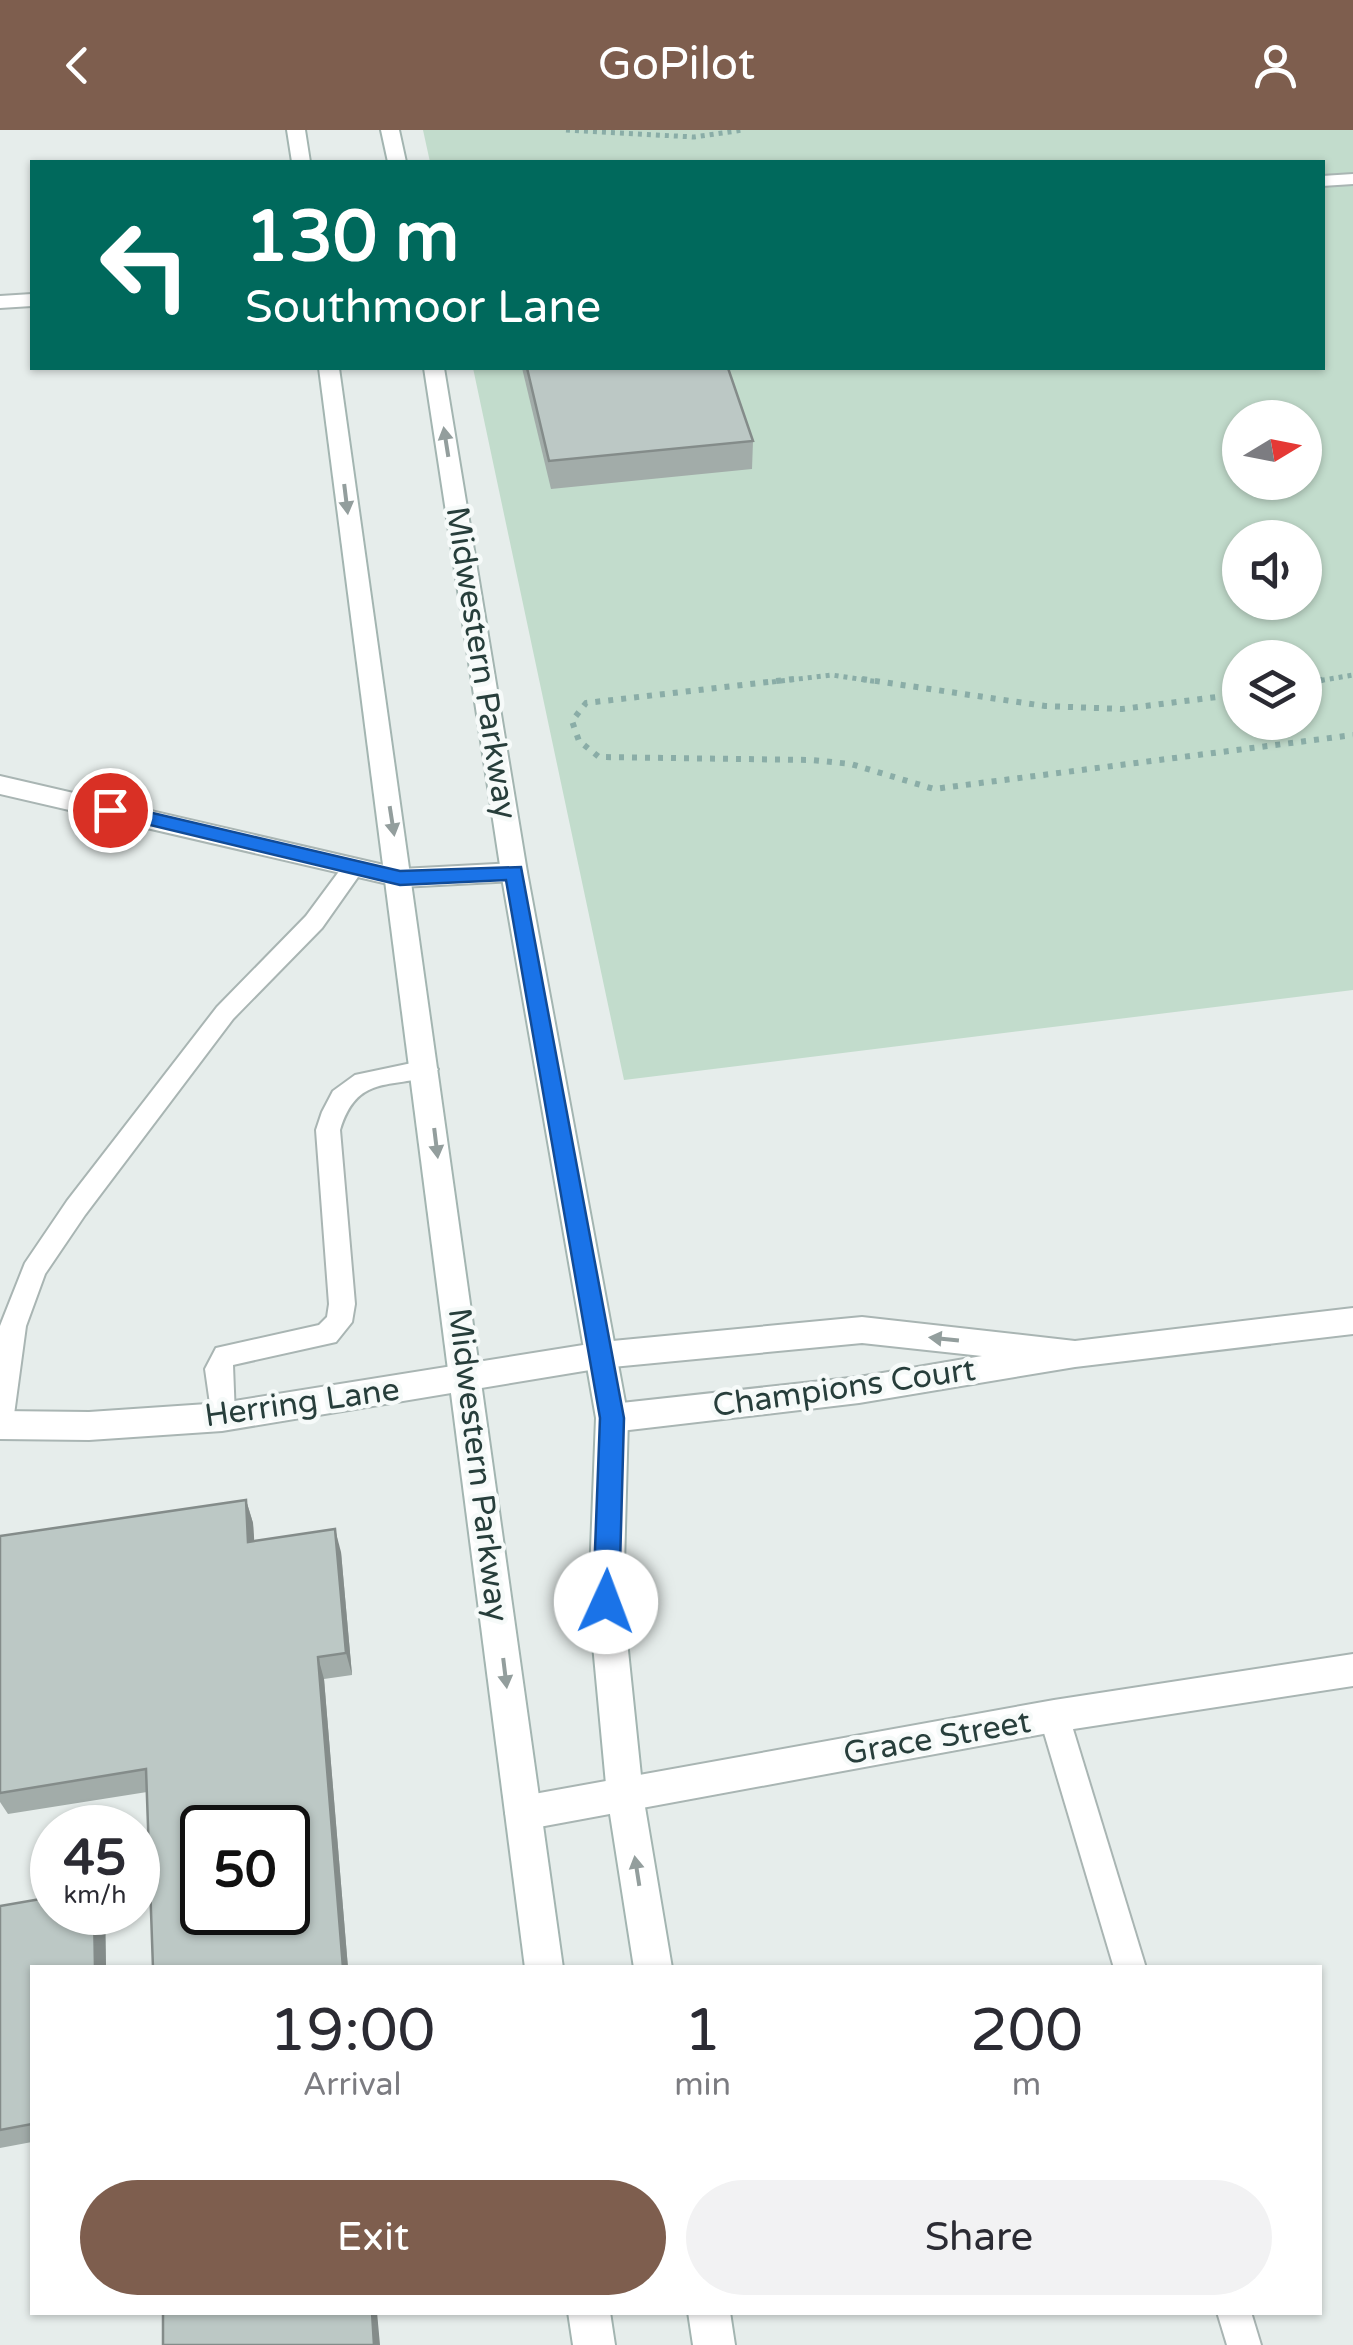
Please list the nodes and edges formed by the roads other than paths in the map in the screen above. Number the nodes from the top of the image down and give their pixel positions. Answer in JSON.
{"nodes":[{"id":1,"x":296,"y":130,"type":"edge"},
{"id":2,"x":390,"y":130,"type":"edge"},
{"id":3,"x":300,"y":160,"type":"edge"},
{"id":4,"x":397,"y":160,"type":"edge"},
{"id":5,"x":1353,"y":179,"type":"edge"},
{"id":6,"x":1325,"y":181,"type":"edge"},
{"id":7,"x":30,"y":300,"type":"edge"},
{"id":8,"x":0,"y":302,"type":"edge"},
{"id":9,"x":329,"y":370,"type":"edge"},
{"id":10,"x":434,"y":370,"type":"edge"},
{"id":11,"x":0,"y":785,"type":"edge"},
{"id":12,"x":354,"y":867,"type":"junction"},
{"id":13,"x":514,"y":872,"type":"junction"},
{"id":14,"x":400,"y":878,"type":"junction"},
{"id":15,"x":426,"y":1069,"type":"junction"},
{"id":16,"x":1353,"y":1321,"type":"edge"},
{"id":17,"x":1075,"y":1354,"type":"junction"},
{"id":18,"x":602,"y":1355,"type":"junction"},
{"id":19,"x":467,"y":1378,"type":"junction"},
{"id":20,"x":222,"y":1417,"type":"junction"},
{"id":21,"x":612,"y":1418,"type":"junction"},
{"id":22,"x":0,"y":1424,"type":"edge"},
{"id":23,"x":1353,"y":1670,"type":"edge"},
{"id":24,"x":1054,"y":1716,"type":"junction"},
{"id":25,"x":624,"y":1795,"type":"junction"},
{"id":26,"x":523,"y":1813,"type":"junction"},
{"id":27,"x":544,"y":1965,"type":"edge"},
{"id":28,"x":652,"y":1965,"type":"edge"},
{"id":29,"x":1129,"y":1965,"type":"edge"},
{"id":30,"x":589,"y":2315,"type":"edge"},
{"id":31,"x":709,"y":2315,"type":"edge"},
{"id":32,"x":1235,"y":2315,"type":"edge"},
{"id":33,"x":594,"y":2345,"type":"edge"},
{"id":34,"x":714,"y":2345,"type":"edge"},
{"id":35,"x":1244,"y":2345,"type":"edge"}],
"edges":[{"from":1,"to":3,"type":"main road"},
{"from":2,"to":4,"type":"main road"},
{"from":5,"to":6,"type":"lane"},
{"from":7,"to":8,"type":"main road"},
{"from":9,"to":14,"type":"main road","name":"Midwestern Parkway","one_way":true},
{"from":13,"to":10,"type":"main road","name":"Midwestern Parkway","one_way":true},
{"from":11,"to":12,"type":"main road"},
{"from":12,"to":14,"type":"main road"},
{"from":12,"to":22,"type":"lane"},
{"from":13,"to":14,"type":"main road"},
{"from":13,"to":18,"type":"main road","name":"Midwestern Parkway"},
{"from":14,"to":15,"type":"main road","name":"Midwestern Parkway"},
{"from":15,"to":19,"type":"main road","name":"Midwestern Parkway","one_way":true},
{"from":15,"to":20,"type":"lane"},
{"from":16,"to":17,"type":"main road","name":"Champions Court"},
{"from":17,"to":18,"type":"main road","name":"Champions Court","one_way":true},
{"from":17,"to":21,"type":"main road","name":"Champions Court"},
{"from":18,"to":19,"type":"main road","name":"Herring Lane"},
{"from":18,"to":21,"type":"main road","name":"Midwestern Parkway"},
{"from":19,"to":20,"type":"main road","name":"Herring Lane"},
{"from":19,"to":26,"type":"main road","name":"Midwestern Parkway","one_way":true},
{"from":20,"to":22,"type":"main road","name":"Herring Lane"},
{"from":21,"to":25,"type":"main road","name":"Midwestern Parkway"},
{"from":23,"to":24,"type":"main road","name":"Grace Street"},
{"from":24,"to":25,"type":"main road","name":"Grace Street"},
{"from":24,"to":29,"type":"lane"},
{"from":25,"to":26,"type":"main road","name":"Grace Street"},
{"from":28,"to":25,"type":"main road","name":"Midwestern Parkway","one_way":true},
{"from":26,"to":27,"type":"main road","name":"Midwestern Parkway"},
{"from":30,"to":33,"type":"main road"},
{"from":31,"to":34,"type":"main road"},
{"from":32,"to":35,"type":"lane"}]}
